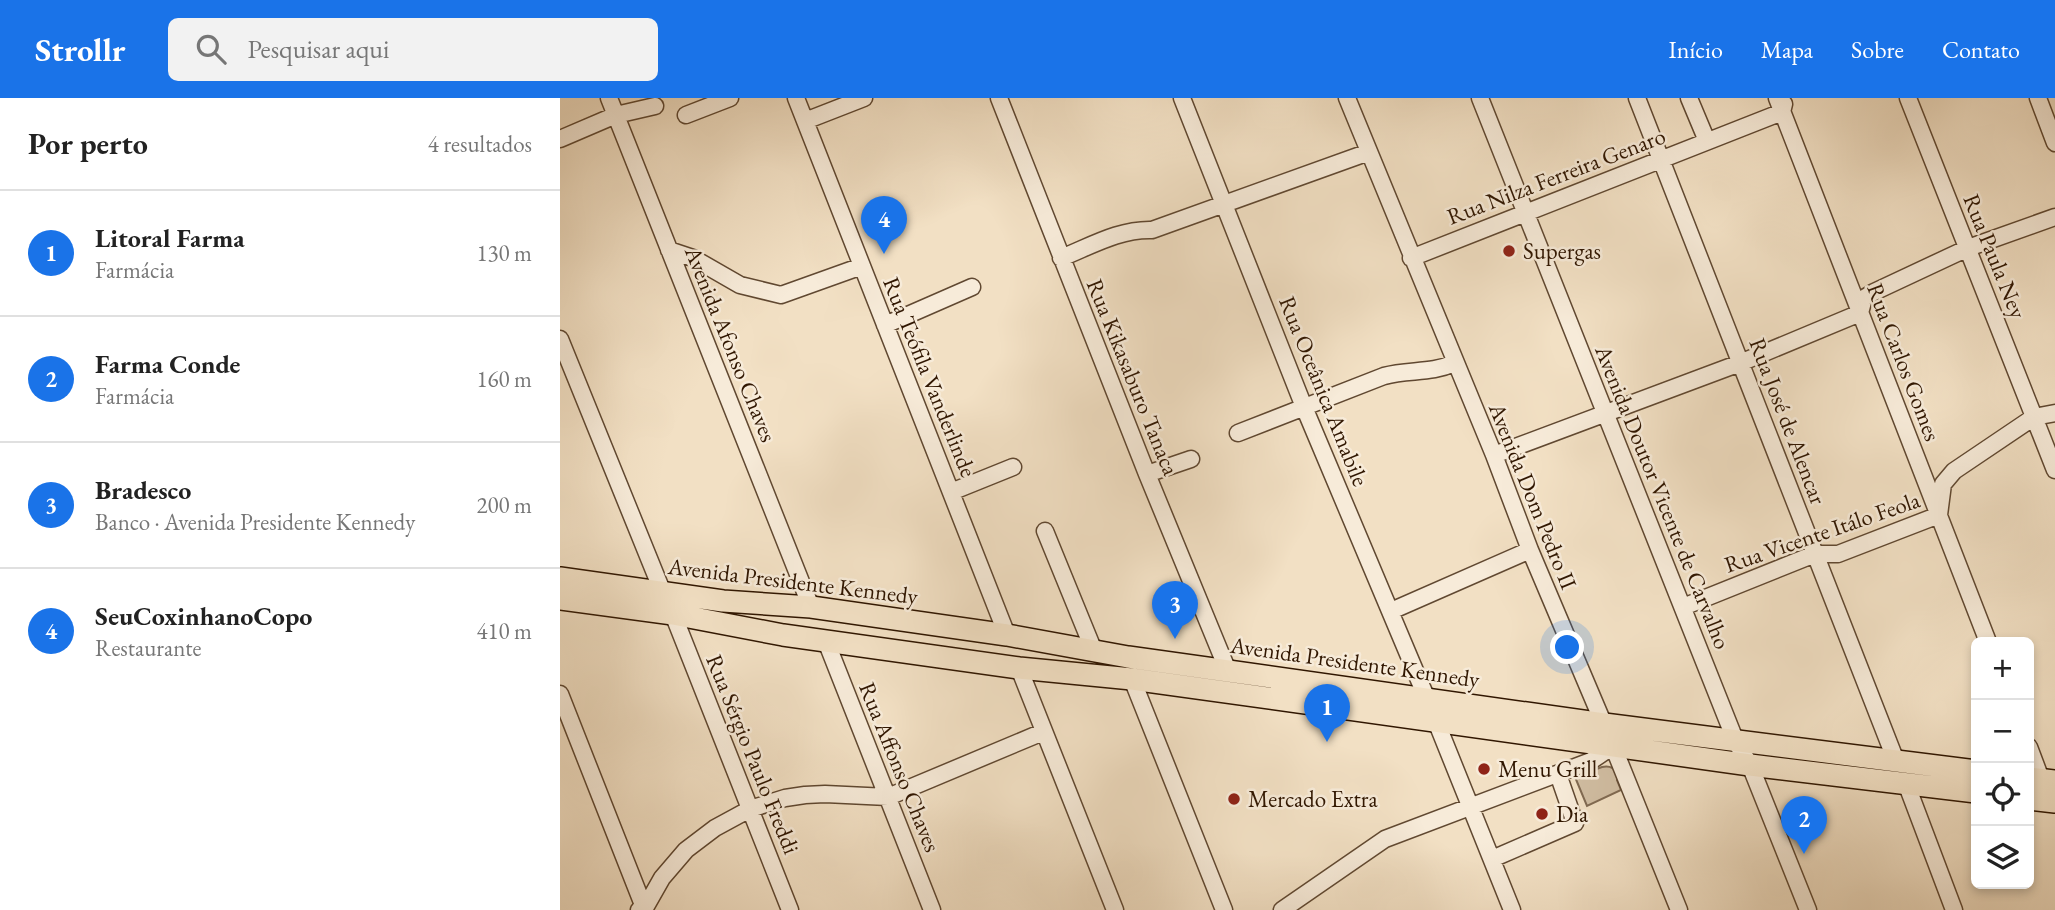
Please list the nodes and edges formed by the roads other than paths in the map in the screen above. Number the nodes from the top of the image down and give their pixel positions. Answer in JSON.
{"nodes":[{"id":1,"x":610,"y":98,"type":"edge"},
{"id":2,"x":796,"y":98,"type":"edge"},
{"id":3,"x":864,"y":98,"type":"edge"},
{"id":4,"x":999,"y":98,"type":"edge"},
{"id":5,"x":1182,"y":98,"type":"edge"},
{"id":6,"x":1347,"y":98,"type":"edge"},
{"id":7,"x":1480,"y":98,"type":"edge"},
{"id":8,"x":1637,"y":98,"type":"edge"},
{"id":9,"x":1689,"y":98,"type":"edge"},
{"id":10,"x":1908,"y":98,"type":"edge"},
{"id":11,"x":2038,"y":98,"type":"edge"},
{"id":12,"x":727,"y":99,"type":"edge"},
{"id":13,"x":1782,"y":103,"type":"edge"},
{"id":14,"x":655,"y":106,"type":"dead end"},
{"id":15,"x":616,"y":115,"type":"junction"},
{"id":16,"x":686,"y":115,"type":"dead end"},
{"id":17,"x":805,"y":121,"type":"junction"},
{"id":18,"x":560,"y":139,"type":"edge"},
{"id":19,"x":1707,"y":141,"type":"junction"},
{"id":20,"x":2055,"y":143,"type":"edge"},
{"id":21,"x":1369,"y":152,"type":"junction"},
{"id":22,"x":1661,"y":159,"type":"junction"},
{"id":23,"x":1224,"y":202,"type":"junction"},
{"id":24,"x":1526,"y":213,"type":"junction"},
{"id":25,"x":2055,"y":217,"type":"edge"},
{"id":26,"x":1968,"y":248,"type":"junction"},
{"id":27,"x":670,"y":250,"type":"junction"},
{"id":28,"x":1061,"y":258,"type":"junction"},
{"id":29,"x":1411,"y":258,"type":"junction"},
{"id":30,"x":862,"y":266,"type":"junction"},
{"id":31,"x":972,"y":287,"type":"dead end"},
{"id":32,"x":1860,"y":313,"type":"junction"},
{"id":33,"x":885,"y":325,"type":"junction"},
{"id":34,"x":560,"y":339,"type":"edge"},
{"id":35,"x":1454,"y":363,"type":"junction"},
{"id":36,"x":1740,"y":363,"type":"junction"},
{"id":37,"x":1304,"y":407,"type":"junction"},
{"id":38,"x":1605,"y":413,"type":"junction"},
{"id":39,"x":2055,"y":413,"type":"edge"},
{"id":40,"x":2034,"y":417,"type":"junction"},
{"id":41,"x":1238,"y":433,"type":"dead end"},
{"id":42,"x":1494,"y":455,"type":"junction"},
{"id":43,"x":1191,"y":459,"type":"dead end"},
{"id":44,"x":1013,"y":467,"type":"dead end"},
{"id":45,"x":2055,"y":470,"type":"edge"},
{"id":46,"x":1147,"y":474,"type":"junction"},
{"id":47,"x":951,"y":492,"type":"junction"},
{"id":48,"x":1939,"y":515,"type":"junction"},
{"id":49,"x":1045,"y":531,"type":"dead end"},
{"id":50,"x":1530,"y":550,"type":"junction"},
{"id":51,"x":1815,"y":554,"type":"junction"},
{"id":52,"x":560,"y":578,"type":"edge"},
{"id":53,"x":663,"y":593,"type":"junction"},
{"id":54,"x":560,"y":599,"type":"edge"},
{"id":55,"x":811,"y":607,"type":"junction"},
{"id":56,"x":1683,"y":607,"type":"junction"},
{"id":57,"x":1391,"y":611,"type":"junction"},
{"id":58,"x":673,"y":614,"type":"junction"},
{"id":59,"x":933,"y":625,"type":"junction"},
{"id":60,"x":1007,"y":635,"type":"junction"},
{"id":61,"x":1986,"y":637,"type":"edge"},
{"id":62,"x":826,"y":641,"type":"junction"},
{"id":63,"x":1094,"y":651,"type":"junction"},
{"id":64,"x":923,"y":654,"type":"junction"},
{"id":65,"x":1019,"y":668,"type":"junction"},
{"id":66,"x":1228,"y":671,"type":"junction"},
{"id":67,"x":1132,"y":679,"type":"junction"},
{"id":68,"x":560,"y":694,"type":"edge"},
{"id":69,"x":1427,"y":699,"type":"junction"},
{"id":70,"x":1436,"y":721,"type":"junction"},
{"id":71,"x":1604,"y":724,"type":"junction"},
{"id":72,"x":1043,"y":732,"type":"junction"},
{"id":73,"x":1736,"y":742,"type":"junction"},
{"id":74,"x":1614,"y":746,"type":"junction"},
{"id":75,"x":2034,"y":759,"type":"edge"},
{"id":76,"x":1896,"y":761,"type":"junction"},
{"id":77,"x":1750,"y":765,"type":"junction"},
{"id":78,"x":1971,"y":770,"type":"edge"},
{"id":79,"x":1558,"y":774,"type":"junction"},
{"id":80,"x":1906,"y":783,"type":"junction"},
{"id":81,"x":1971,"y":791,"type":"edge"},
{"id":82,"x":2048,"y":791,"type":"edge"},
{"id":83,"x":888,"y":797,"type":"junction"},
{"id":84,"x":1470,"y":805,"type":"junction"},
{"id":85,"x":750,"y":809,"type":"junction"},
{"id":86,"x":1492,"y":859,"type":"junction"},
{"id":87,"x":643,"y":909,"type":"edge"},
{"id":88,"x":790,"y":910,"type":"edge"},
{"id":89,"x":932,"y":910,"type":"edge"},
{"id":90,"x":1115,"y":910,"type":"edge"},
{"id":91,"x":1224,"y":910,"type":"edge"},
{"id":92,"x":1282,"y":910,"type":"edge"},
{"id":93,"x":1512,"y":910,"type":"edge"},
{"id":94,"x":1679,"y":910,"type":"edge"},
{"id":95,"x":1808,"y":910,"type":"edge"},
{"id":96,"x":1954,"y":910,"type":"edge"}],
"edges":[{"from":1,"to":15,"type":"street","name":"Avenida Afonso Chaves"},
{"from":2,"to":17,"type":"street","name":"Rua Teófila Vanderlinde"},
{"from":3,"to":17,"type":"street"},
{"from":4,"to":28,"type":"street","name":"Rua Kikasaburo Tanaca"},
{"from":5,"to":23,"type":"street","name":"Rua Oceânica Amabile"},
{"from":6,"to":21,"type":"street","name":"Avenida Dom Pedro II"},
{"from":7,"to":24,"type":"street","name":"Avenida Doutor Vicente de Carvalho"},
{"from":8,"to":22,"type":"street","name":"Rua José de Alencar"},
{"from":9,"to":19,"type":"street"},
{"from":10,"to":26,"type":"street","name":"Rua Paula Ney"},
{"from":11,"to":20,"type":"street"},
{"from":12,"to":16,"type":"street"},
{"from":13,"to":19,"type":"street","name":"Rua Nilza Ferreira Genaro"},
{"from":13,"to":32,"type":"street","name":"Rua Carlos Gomes"},
{"from":14,"to":15,"type":"street"},
{"from":15,"to":18,"type":"street"},
{"from":15,"to":27,"type":"street","name":"Avenida Afonso Chaves"},
{"from":17,"to":30,"type":"street","name":"Rua Teófila Vanderlinde"},
{"from":19,"to":22,"type":"street","name":"Rua Nilza Ferreira Genaro"},
{"from":21,"to":23,"type":"street"},
{"from":21,"to":29,"type":"street","name":"Avenida Dom Pedro II"},
{"from":22,"to":24,"type":"street","name":"Rua Nilza Ferreira Genaro"},
{"from":22,"to":36,"type":"street","name":"Rua José de Alencar"},
{"from":23,"to":28,"type":"street"},
{"from":23,"to":37,"type":"street","name":"Rua Oceânica Amabile"},
{"from":24,"to":29,"type":"street","name":"Rua Nilza Ferreira Genaro"},
{"from":24,"to":38,"type":"street","name":"Avenida Doutor Vicente de Carvalho"},
{"from":25,"to":26,"type":"street"},
{"from":26,"to":32,"type":"street"},
{"from":26,"to":40,"type":"street","name":"Rua Paula Ney"},
{"from":27,"to":30,"type":"street"},
{"from":27,"to":55,"type":"street","name":"Avenida Afonso Chaves"},
{"from":28,"to":46,"type":"street","name":"Rua Kikasaburo Tanaca"},
{"from":29,"to":35,"type":"street","name":"Avenida Dom Pedro II"},
{"from":30,"to":33,"type":"street","name":"Rua Teófila Vanderlinde"},
{"from":31,"to":33,"type":"street"},
{"from":32,"to":36,"type":"street"},
{"from":32,"to":48,"type":"street","name":"Rua Carlos Gomes"},
{"from":33,"to":47,"type":"street","name":"Rua Teófila Vanderlinde"},
{"from":34,"to":53,"type":"street"},
{"from":35,"to":37,"type":"street"},
{"from":35,"to":42,"type":"street","name":"Avenida Dom Pedro II"},
{"from":36,"to":38,"type":"street"},
{"from":36,"to":51,"type":"street","name":"Rua José de Alencar"},
{"from":37,"to":41,"type":"street"},
{"from":37,"to":57,"type":"street","name":"Rua Oceânica Amabile"},
{"from":38,"to":42,"type":"street"},
{"from":38,"to":56,"type":"street","name":"Avenida Doutor Vicente de Carvalho"},
{"from":39,"to":40,"type":"street","name":"Rua Vicente Itálo Feola"},
{"from":40,"to":45,"type":"street","name":"Rua Paula Ney"},
{"from":40,"to":48,"type":"street","name":"Rua Vicente Itálo Feola"},
{"from":42,"to":50,"type":"street","name":"Avenida Dom Pedro II"},
{"from":43,"to":46,"type":"street"},
{"from":44,"to":47,"type":"street"},
{"from":46,"to":66,"type":"street","name":"Rua Kikasaburo Tanaca"},
{"from":47,"to":60,"type":"street","name":"Rua Teófila Vanderlinde"},
{"from":48,"to":51,"type":"street","name":"Rua Vicente Itálo Feola"},
{"from":48,"to":61,"type":"street","name":"Rua Carlos Gomes"},
{"from":49,"to":63,"type":"street"},
{"from":50,"to":57,"type":"street"},
{"from":50,"to":71,"type":"street","name":"Avenida Dom Pedro II"},
{"from":51,"to":56,"type":"street","name":"Rua Vicente Itálo Feola"},
{"from":51,"to":76,"type":"street","name":"Rua José de Alencar"},
{"from":52,"to":53,"type":"main road","name":"Avenida Presidente Kennedy"},
{"from":53,"to":55,"type":"main road","name":"Avenida Presidente Kennedy"},
{"from":54,"to":58,"type":"main road","name":"Avenida Presidente Kennedy"},
{"from":55,"to":59,"type":"main road","name":"Avenida Presidente Kennedy"},
{"from":56,"to":73,"type":"street","name":"Avenida Doutor Vicente de Carvalho"},
{"from":57,"to":69,"type":"street","name":"Rua Oceânica Amabile"},
{"from":58,"to":62,"type":"main road","name":"Avenida Presidente Kennedy"},
{"from":58,"to":85,"type":"street","name":"Rua Sérgio Paulo Freddi"},
{"from":59,"to":60,"type":"main road","name":"Avenida Presidente Kennedy"},
{"from":59,"to":62,"type":"main road"},
{"from":60,"to":63,"type":"main road","name":"Avenida Presidente Kennedy"},
{"from":60,"to":64,"type":"main road"},
{"from":62,"to":64,"type":"main road","name":"Avenida Presidente Kennedy"},
{"from":62,"to":83,"type":"street","name":"Rua Affonso Chaves"},
{"from":63,"to":66,"type":"main road","name":"Avenida Presidente Kennedy"},
{"from":64,"to":65,"type":"main road","name":"Avenida Presidente Kennedy"},
{"from":65,"to":67,"type":"main road","name":"Avenida Presidente Kennedy"},
{"from":65,"to":72,"type":"street"},
{"from":66,"to":69,"type":"main road","name":"Avenida Presidente Kennedy"},
{"from":67,"to":70,"type":"main road","name":"Avenida Presidente Kennedy"},
{"from":67,"to":91,"type":"street"},
{"from":68,"to":87,"type":"street"},
{"from":69,"to":71,"type":"main road","name":"Avenida Presidente Kennedy"},
{"from":70,"to":74,"type":"main road","name":"Avenida Presidente Kennedy"},
{"from":70,"to":84,"type":"street"},
{"from":71,"to":73,"type":"main road","name":"Avenida Presidente Kennedy"},
{"from":71,"to":74,"type":"street","name":"Avenida Dom Pedro II"},
{"from":72,"to":83,"type":"street"},
{"from":72,"to":90,"type":"street"},
{"from":73,"to":76,"type":"main road","name":"Avenida Presidente Kennedy"},
{"from":73,"to":77,"type":"street","name":"Avenida Doutor Vicente de Carvalho"},
{"from":74,"to":77,"type":"main road","name":"Avenida Presidente Kennedy"},
{"from":74,"to":79,"type":"street"},
{"from":74,"to":94,"type":"street","name":"Avenida Dom Pedro II"},
{"from":75,"to":82,"type":"street"},
{"from":76,"to":78,"type":"main road","name":"Avenida Presidente Kennedy"},
{"from":77,"to":80,"type":"main road","name":"Avenida Presidente Kennedy"},
{"from":77,"to":95,"type":"street","name":"Avenida Doutor Vicente de Carvalho"},
{"from":79,"to":84,"type":"street"},
{"from":79,"to":86,"type":"street"},
{"from":80,"to":81,"type":"main road","name":"Avenida Presidente Kennedy"},
{"from":80,"to":96,"type":"street"},
{"from":83,"to":85,"type":"street"},
{"from":83,"to":89,"type":"street","name":"Rua Affonso Chaves"},
{"from":84,"to":86,"type":"street"},
{"from":84,"to":92,"type":"street"},
{"from":85,"to":87,"type":"street"},
{"from":85,"to":88,"type":"street","name":"Rua Sérgio Paulo Freddi"},
{"from":86,"to":93,"type":"street"}]}
